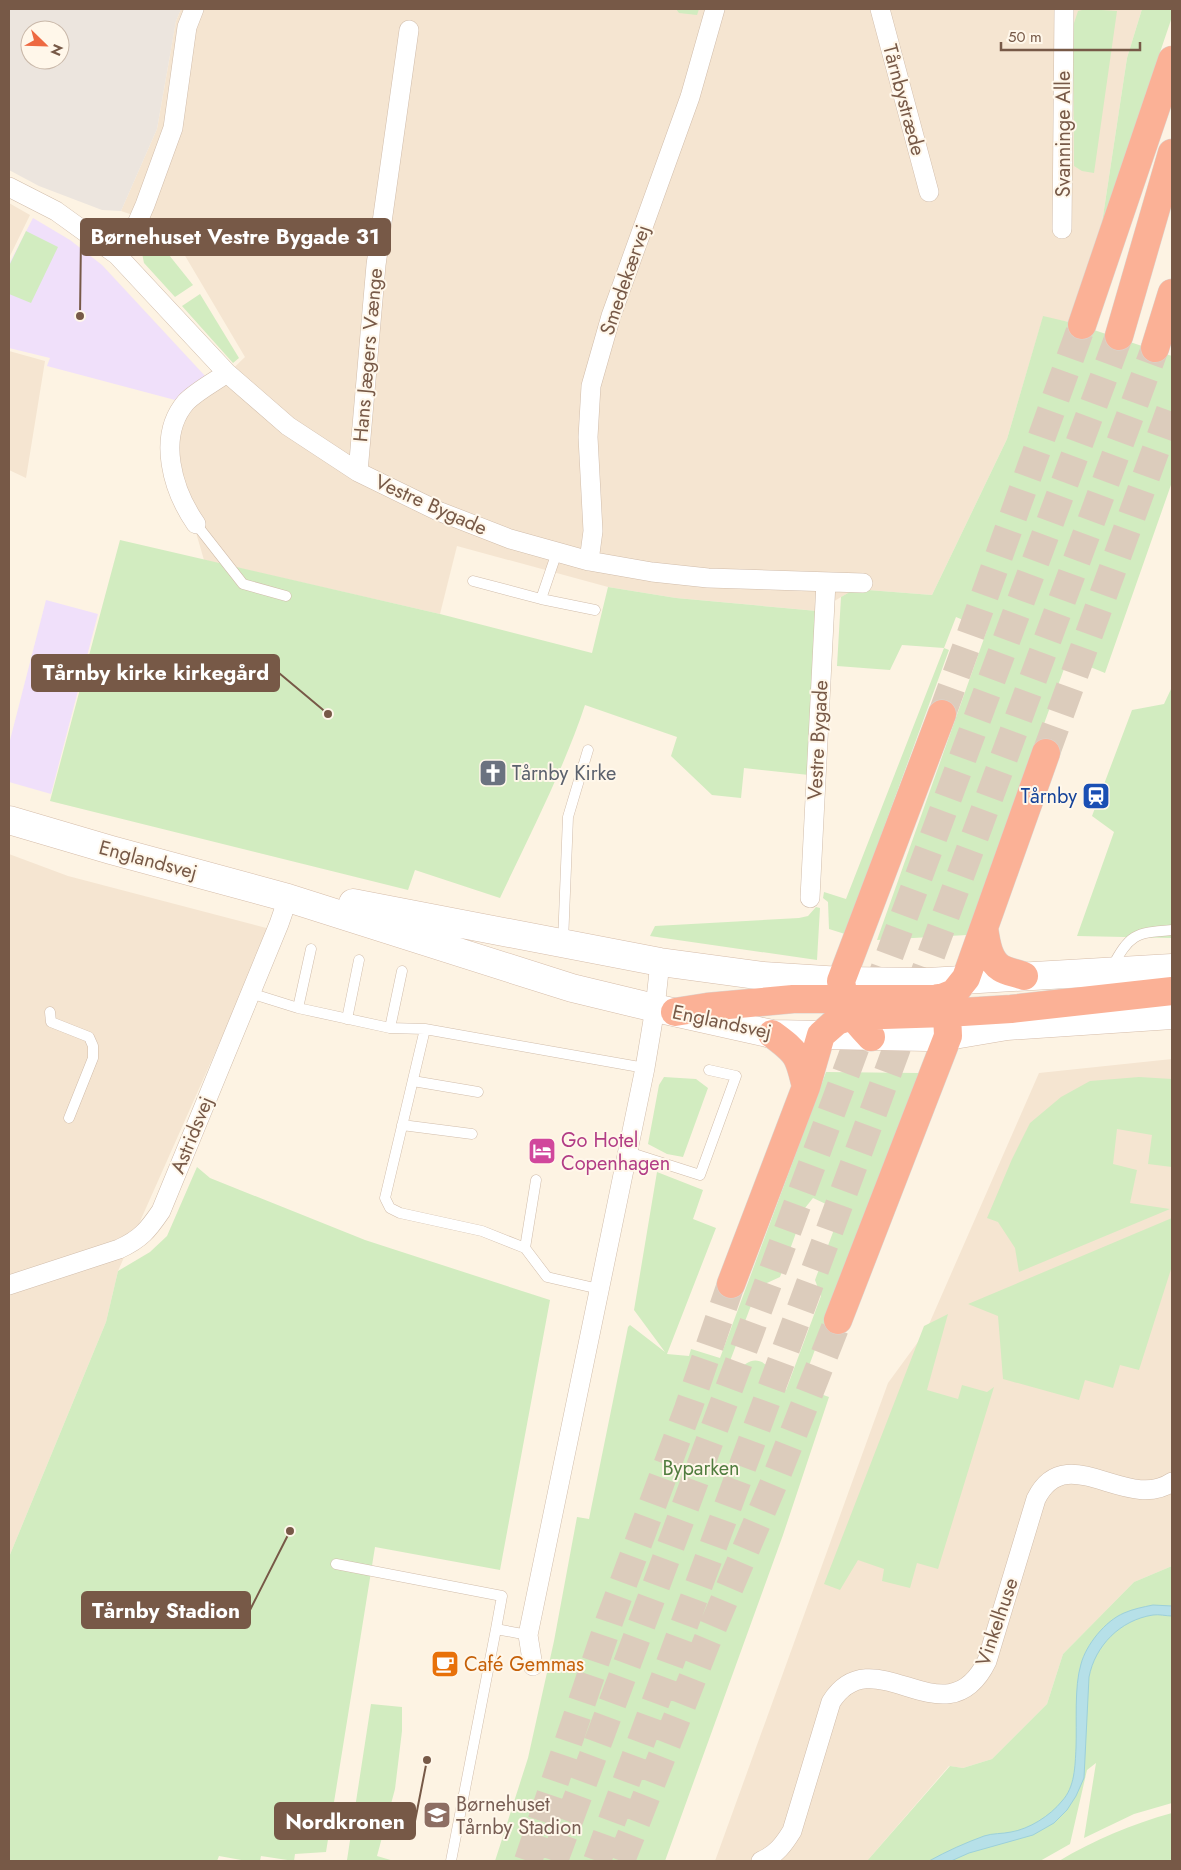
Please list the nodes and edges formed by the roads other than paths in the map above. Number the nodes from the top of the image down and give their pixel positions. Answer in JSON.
{"nodes":[{"id":1,"x":194,"y":9,"type":"edge"},
{"id":2,"x":714,"y":9,"type":"edge"},
{"id":3,"x":880,"y":9,"type":"edge"},
{"id":4,"x":1064,"y":9,"type":"edge"},
{"id":5,"x":409,"y":30,"type":"dead end"},
{"id":6,"x":1172,"y":60,"type":"edge"},
{"id":7,"x":1172,"y":153,"type":"edge"},
{"id":8,"x":9,"y":187,"type":"edge"},
{"id":9,"x":929,"y":192,"type":"dead end"},
{"id":10,"x":1062,"y":229,"type":"dead end"},
{"id":11,"x":117,"y":255,"type":"junction"},
{"id":12,"x":1172,"y":293,"type":"edge"},
{"id":13,"x":1082,"y":325,"type":"tunnel mouth"},
{"id":14,"x":1118,"y":336,"type":"tunnel mouth"},
{"id":15,"x":1155,"y":348,"type":"tunnel mouth"},
{"id":16,"x":227,"y":373,"type":"junction"},
{"id":17,"x":358,"y":472,"type":"junction"},
{"id":18,"x":196,"y":524,"type":"joint"},
{"id":19,"x":557,"y":552,"type":"junction"},
{"id":20,"x":589,"y":561,"type":"junction"},
{"id":21,"x":473,"y":580,"type":"dead end"},
{"id":22,"x":826,"y":582,"type":"junction"},
{"id":23,"x":863,"y":583,"type":"dead end"},
{"id":24,"x":286,"y":596,"type":"dead end"},
{"id":25,"x":541,"y":599,"type":"junction"},
{"id":26,"x":596,"y":610,"type":"dead end"},
{"id":27,"x":942,"y":714,"type":"tunnel mouth"},
{"id":28,"x":588,"y":750,"type":"dead end"},
{"id":29,"x":1046,"y":752,"type":"tunnel mouth"},
{"id":30,"x":9,"y":820,"type":"edge"},
{"id":31,"x":288,"y":898,"type":"junction"},
{"id":32,"x":810,"y":898,"type":"dead end"},
{"id":33,"x":984,"y":928,"type":"junction"},
{"id":34,"x":1172,"y":930,"type":"edge"},
{"id":35,"x":563,"y":944,"type":"junction"},
{"id":36,"x":311,"y":949,"type":"dead end"},
{"id":37,"x":359,"y":960,"type":"dead end"},
{"id":38,"x":660,"y":962,"type":"junction"},
{"id":39,"x":1172,"y":968,"type":"edge"},
{"id":40,"x":402,"y":971,"type":"dead end"},
{"id":41,"x":1110,"y":971,"type":"junction"},
{"id":42,"x":1024,"y":976,"type":"junction"},
{"id":43,"x":966,"y":978,"type":"junction"},
{"id":44,"x":1172,"y":991,"type":"edge"},
{"id":45,"x":250,"y":993,"type":"junction"},
{"id":46,"x":846,"y":999,"type":"junction"},
{"id":47,"x":298,"y":1008,"type":"junction"},
{"id":48,"x":940,"y":1008,"type":"junction"},
{"id":49,"x":665,"y":1010,"type":"junction"},
{"id":50,"x":50,"y":1012,"type":"dead end"},
{"id":51,"x":1172,"y":1015,"type":"edge"},
{"id":52,"x":347,"y":1019,"type":"junction"},
{"id":53,"x":390,"y":1028,"type":"junction"},
{"id":54,"x":424,"y":1029,"type":"junction"},
{"id":55,"x":772,"y":1034,"type":"junction"},
{"id":56,"x":821,"y":1035,"type":"junction"},
{"id":57,"x":871,"y":1037,"type":"junction"},
{"id":58,"x":644,"y":1068,"type":"junction"},
{"id":59,"x":709,"y":1070,"type":"dead end"},
{"id":60,"x":412,"y":1081,"type":"junction"},
{"id":61,"x":806,"y":1086,"type":"junction"},
{"id":62,"x":478,"y":1092,"type":"dead end"},
{"id":63,"x":69,"y":1118,"type":"dead end"},
{"id":64,"x":402,"y":1125,"type":"junction"},
{"id":65,"x":472,"y":1134,"type":"dead end"},
{"id":66,"x":628,"y":1152,"type":"junction"},
{"id":67,"x":536,"y":1180,"type":"dead end"},
{"id":68,"x":525,"y":1248,"type":"junction"},
{"id":69,"x":731,"y":1284,"type":"tunnel mouth"},
{"id":70,"x":9,"y":1285,"type":"edge"},
{"id":71,"x":599,"y":1289,"type":"junction"},
{"id":72,"x":838,"y":1320,"type":"tunnel mouth"},
{"id":73,"x":1172,"y":1482,"type":"edge"},
{"id":74,"x":336,"y":1564,"type":"dead end"},
{"id":75,"x":496,"y":1629,"type":"junction"},
{"id":76,"x":528,"y":1635,"type":"junction"},
{"id":77,"x":534,"y":1666,"type":"dead end"},
{"id":78,"x":451,"y":1861,"type":"edge"},
{"id":79,"x":761,"y":1861,"type":"edge"}],
"edges":[{"from":1,"to":11,"type":"street"},
{"from":2,"to":20,"type":"street","name":"Smedekærvej"},
{"from":3,"to":9,"type":"street","name":"Tårnbystræde"},
{"from":4,"to":10,"type":"street","name":"Svanninge Alle"},
{"from":5,"to":17,"type":"street","name":"Hans Jægers Vænge"},
{"from":6,"to":13,"type":"highway"},
{"from":7,"to":14,"type":"highway"},
{"from":8,"to":11,"type":"street","name":"Vestre Bygade"},
{"from":11,"to":16,"type":"street","name":"Vestre Bygade"},
{"from":12,"to":15,"type":"highway"},
{"from":16,"to":17,"type":"street","name":"Vestre Bygade"},
{"from":16,"to":18,"type":"street"},
{"from":17,"to":19,"type":"street","name":"Vestre Bygade"},
{"from":18,"to":24,"type":"lane"},
{"from":19,"to":20,"type":"street","name":"Vestre Bygade"},
{"from":19,"to":25,"type":"lane"},
{"from":20,"to":22,"type":"street","name":"Vestre Bygade"},
{"from":21,"to":25,"type":"lane"},
{"from":22,"to":23,"type":"street","name":"Vestre Bygade"},
{"from":22,"to":32,"type":"street","name":"Vestre Bygade"},
{"from":25,"to":26,"type":"lane"},
{"from":27,"to":46,"type":"highway"},
{"from":28,"to":35,"type":"lane"},
{"from":29,"to":33,"type":"highway"},
{"from":30,"to":31,"type":"main road","name":"Englandsvej"},
{"from":31,"to":35,"type":"main road","name":"Englandsvej"},
{"from":31,"to":45,"type":"street","name":"Astridsvej"},
{"from":31,"to":49,"type":"main road","name":"Englandsvej"},
{"from":33,"to":42,"type":"highway"},
{"from":33,"to":43,"type":"highway"},
{"from":34,"to":41,"type":"lane"},
{"from":35,"to":38,"type":"main road","name":"Englandsvej"},
{"from":36,"to":47,"type":"lane"},
{"from":37,"to":52,"type":"lane"},
{"from":38,"to":46,"type":"main road","name":"Englandsvej"},
{"from":38,"to":49,"type":"street"},
{"from":39,"to":41,"type":"main road"},
{"from":40,"to":53,"type":"lane"},
{"from":41,"to":42,"type":"main road"},
{"from":42,"to":43,"type":"main road"},
{"from":43,"to":48,"type":"highway"},
{"from":44,"to":48,"type":"highway"},
{"from":45,"to":47,"type":"lane"},
{"from":45,"to":70,"type":"street","name":"Astridsvej"},
{"from":46,"to":48,"type":"highway"},
{"from":46,"to":48,"type":"main road","name":"Englandsvej"},
{"from":46,"to":49,"type":"highway"},
{"from":46,"to":56,"type":"highway"},
{"from":46,"to":57,"type":"highway"},
{"from":47,"to":52,"type":"lane"},
{"from":48,"to":51,"type":"main road","name":"Englandsvej"},
{"from":48,"to":57,"type":"main road","name":"Englandsvej"},
{"from":48,"to":72,"type":"highway"},
{"from":49,"to":55,"type":"main road","name":"Englandsvej"},
{"from":49,"to":58,"type":"street"},
{"from":50,"to":63,"type":"lane"},
{"from":52,"to":53,"type":"lane"},
{"from":53,"to":54,"type":"lane"},
{"from":54,"to":58,"type":"lane"},
{"from":54,"to":60,"type":"lane"},
{"from":55,"to":56,"type":"main road","name":"Englandsvej"},
{"from":55,"to":61,"type":"highway"},
{"from":56,"to":57,"type":"main road","name":"Englandsvej"},
{"from":56,"to":61,"type":"highway"},
{"from":58,"to":66,"type":"street"},
{"from":59,"to":66,"type":"lane"},
{"from":60,"to":62,"type":"lane"},
{"from":60,"to":64,"type":"lane"},
{"from":61,"to":69,"type":"highway"},
{"from":64,"to":65,"type":"lane"},
{"from":64,"to":68,"type":"lane"},
{"from":66,"to":71,"type":"street"},
{"from":67,"to":68,"type":"lane"},
{"from":68,"to":71,"type":"lane"},
{"from":71,"to":76,"type":"street"},
{"from":73,"to":79,"type":"street","name":"Vinkelhuse"},
{"from":74,"to":75,"type":"lane"},
{"from":75,"to":76,"type":"lane"},
{"from":75,"to":78,"type":"lane"},
{"from":76,"to":77,"type":"street"}]}
